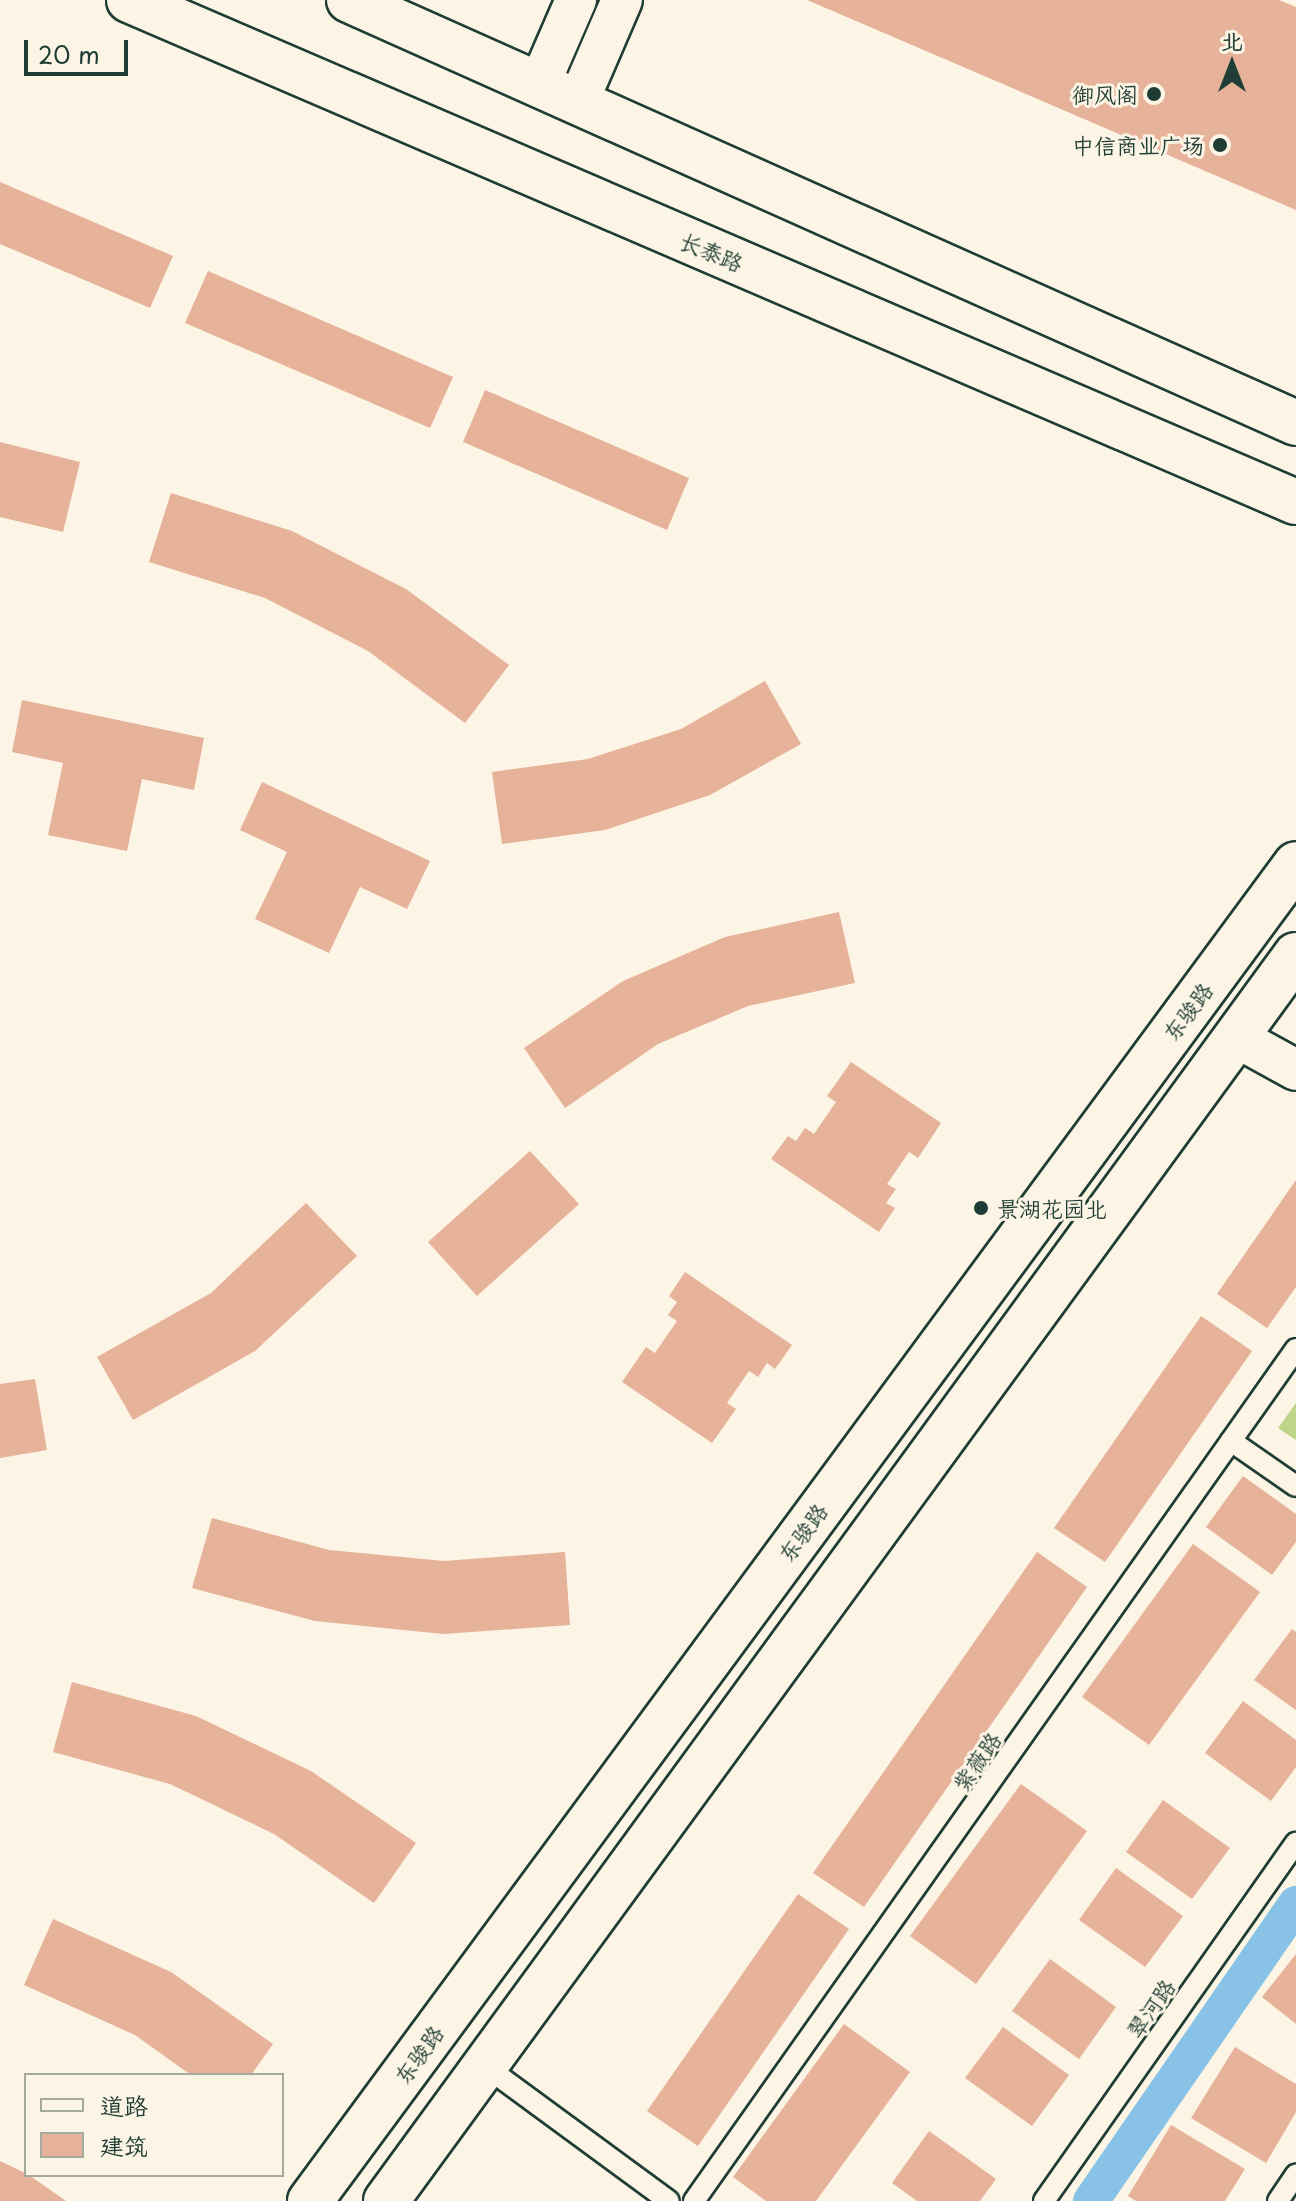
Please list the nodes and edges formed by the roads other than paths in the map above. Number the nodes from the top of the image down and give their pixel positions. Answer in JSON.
{"nodes":[{"id":1,"x":129,"y":0,"type":"edge"},
{"id":2,"x":349,"y":0,"type":"edge"},
{"id":3,"x":576,"y":0,"type":"edge"},
{"id":4,"x":622,"y":0,"type":"edge"},
{"id":5,"x":558,"y":93,"type":"junction"},
{"id":6,"x":1296,"y":423,"type":"edge"},
{"id":7,"x":1291,"y":506,"type":"edge"},
{"id":8,"x":1296,"y":864,"type":"edge"},
{"id":9,"x":1296,"y":955,"type":"edge"},
{"id":10,"x":1236,"y":1037,"type":"junction"},
{"id":11,"x":1296,"y":1070,"type":"edge"},
{"id":12,"x":1296,"y":1349,"type":"edge"},
{"id":13,"x":1231,"y":1441,"type":"junction"},
{"id":14,"x":1296,"y":1486,"type":"edge"},
{"id":15,"x":1296,"y":1843,"type":"edge"},
{"id":16,"x":485,"y":2066,"type":"junction"},
{"id":17,"x":1296,"y":2174,"type":"edge"},
{"id":18,"x":310,"y":2201,"type":"edge"},
{"id":19,"x":386,"y":2201,"type":"edge"},
{"id":20,"x":669,"y":2201,"type":"edge"},
{"id":21,"x":694,"y":2201,"type":"edge"},
{"id":22,"x":1044,"y":2201,"type":"edge"},
{"id":23,"x":1278,"y":2201,"type":"edge"}],
"edges":[{"from":1,"to":7,"type":"main road","name":"长泰路"},
{"from":2,"to":5,"type":"main road"},
{"from":3,"to":5,"type":"street"},
{"from":4,"to":5,"type":"street"},
{"from":5,"to":6,"type":"main road"},
{"from":8,"to":18,"type":"main road","name":"东骏路"},
{"from":9,"to":10,"type":"main road"},
{"from":10,"to":11,"type":"street"},
{"from":10,"to":16,"type":"main road"},
{"from":12,"to":13,"type":"lane","name":"紫薇路"},
{"from":13,"to":14,"type":"lane"},
{"from":13,"to":21,"type":"lane","name":"紫薇路"},
{"from":15,"to":22,"type":"lane","name":"翠河路"},
{"from":16,"to":19,"type":"main road"},
{"from":16,"to":20,"type":"lane"},
{"from":17,"to":23,"type":"lane"}]}
